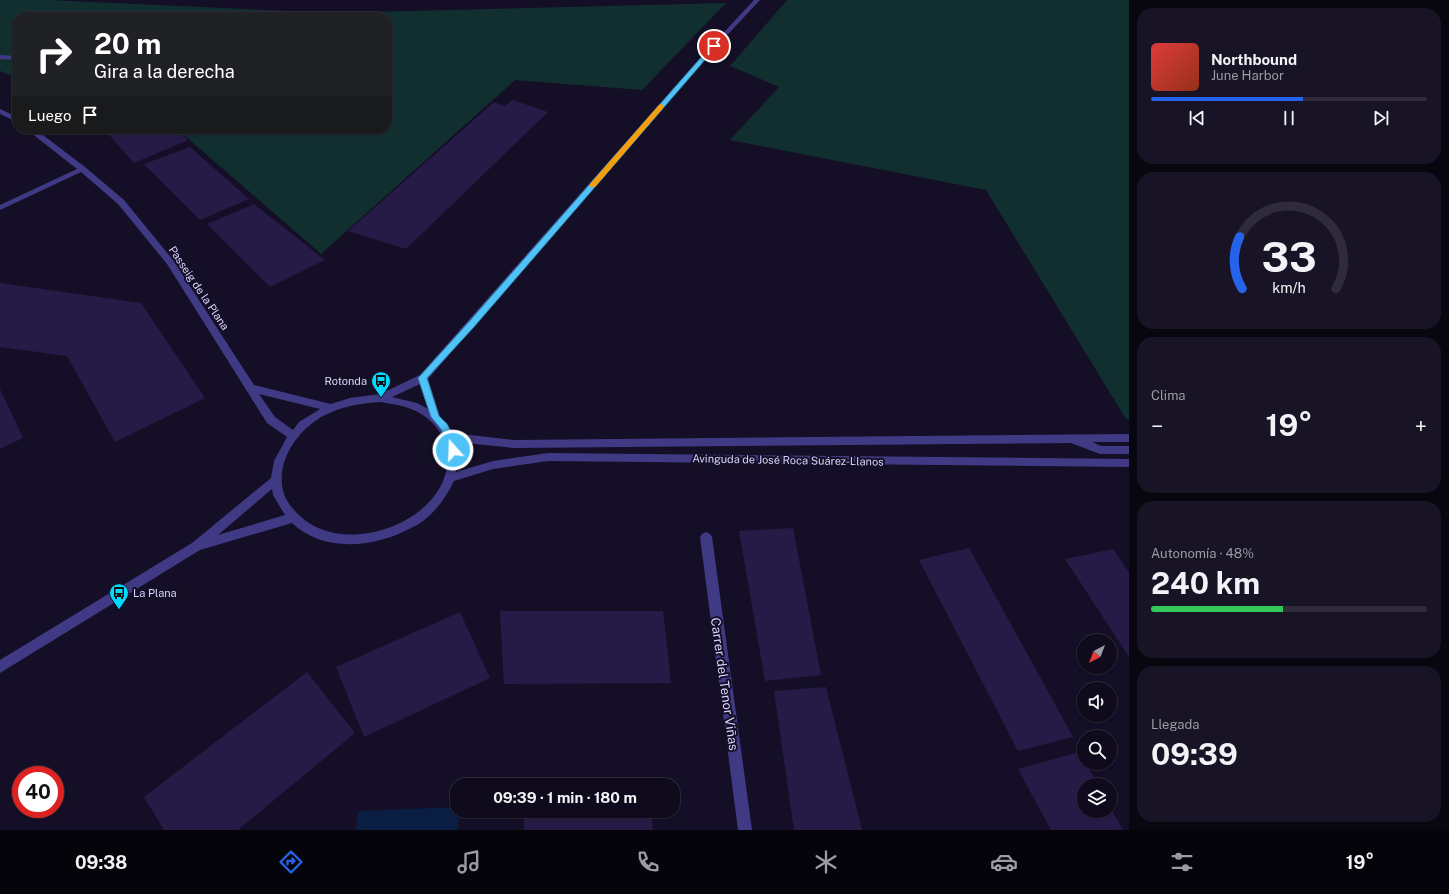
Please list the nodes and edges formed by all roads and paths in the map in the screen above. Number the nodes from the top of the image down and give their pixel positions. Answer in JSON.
{"nodes":[{"id":1,"x":757,"y":0,"type":"edge"},
{"id":2,"x":0,"y":57,"type":"edge"},
{"id":3,"x":12,"y":58,"type":"edge"},
{"id":4,"x":0,"y":111,"type":"edge"},
{"id":5,"x":12,"y":117,"type":"edge"},
{"id":6,"x":36,"y":134,"type":"edge"},
{"id":7,"x":82,"y":169,"type":"junction"},
{"id":8,"x":0,"y":208,"type":"edge"},
{"id":9,"x":423,"y":378,"type":"junction"},
{"id":10,"x":251,"y":388,"type":"junction"},
{"id":11,"x":381,"y":398,"type":"junction"},
{"id":12,"x":331,"y":408,"type":"junction"},
{"id":13,"x":435,"y":417,"type":"junction"},
{"id":14,"x":293,"y":436,"type":"junction"},
{"id":15,"x":450,"y":437,"type":"junction"},
{"id":16,"x":1068,"y":438,"type":"junction"},
{"id":17,"x":1129,"y":438,"type":"edge"},
{"id":18,"x":1129,"y":450,"type":"edge"},
{"id":19,"x":1129,"y":462,"type":"edge"},
{"id":20,"x":450,"y":478,"type":"junction"},
{"id":21,"x":276,"y":480,"type":"junction"},
{"id":22,"x":292,"y":518,"type":"junction"},
{"id":23,"x":706,"y":537,"type":"dead end"},
{"id":24,"x":196,"y":546,"type":"junction"},
{"id":25,"x":0,"y":668,"type":"edge"},
{"id":26,"x":745,"y":830,"type":"edge"}],
"edges":[{"from":1,"to":9,"type":"street"},
{"from":2,"to":3,"type":"street"},
{"from":4,"to":5,"type":"street"},
{"from":6,"to":7,"type":"street","name":"Passeig de la Plana"},
{"from":7,"to":8,"type":"street"},
{"from":7,"to":10,"type":"street","name":"Passeig de la Plana"},
{"from":9,"to":11,"type":"street"},
{"from":9,"to":13,"type":"street"},
{"from":10,"to":12,"type":"street"},
{"from":10,"to":14,"type":"street"},
{"from":11,"to":12,"type":"street"},
{"from":11,"to":13,"type":"street"},
{"from":12,"to":14,"type":"street"},
{"from":13,"to":15,"type":"street"},
{"from":14,"to":21,"type":"street"},
{"from":15,"to":16,"type":"street","name":"Avinguda de José Roca Suárez-Llanos"},
{"from":15,"to":20,"type":"street"},
{"from":16,"to":17,"type":"street","name":"Avinguda de José Roca Suárez-Llanos"},
{"from":16,"to":18,"type":"street"},
{"from":19,"to":20,"type":"street","name":"Avinguda de José Roca Suárez-Llanos"},
{"from":20,"to":22,"type":"street"},
{"from":21,"to":22,"type":"street"},
{"from":21,"to":24,"type":"street"},
{"from":22,"to":24,"type":"street"},
{"from":23,"to":26,"type":"street","name":"Carrer del Tenor Viñas"},
{"from":24,"to":25,"type":"street"}]}
